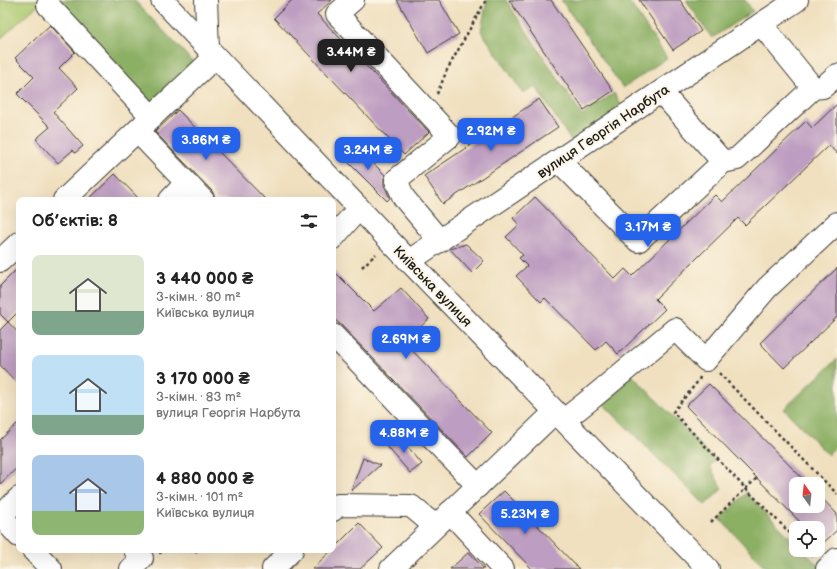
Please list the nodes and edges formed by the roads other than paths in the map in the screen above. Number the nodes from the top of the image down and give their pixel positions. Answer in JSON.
{"nodes":[{"id":1,"x":162,"y":0,"type":"edge"},
{"id":2,"x":206,"y":0,"type":"edge"},
{"id":3,"x":353,"y":0,"type":"edge"},
{"id":4,"x":797,"y":0,"type":"edge"},
{"id":5,"x":48,"y":5,"type":"dead end"},
{"id":6,"x":761,"y":24,"type":"junction"},
{"id":7,"x":212,"y":53,"type":"junction"},
{"id":8,"x":837,"y":75,"type":"edge"},
{"id":9,"x":813,"y":88,"type":"junction"},
{"id":10,"x":661,"y":92,"type":"junction"},
{"id":11,"x":152,"y":116,"type":"junction"},
{"id":12,"x":136,"y":131,"type":"junction"},
{"id":13,"x":559,"y":161,"type":"junction"},
{"id":14,"x":723,"y":162,"type":"junction"},
{"id":15,"x":186,"y":183,"type":"junction"},
{"id":16,"x":67,"y":197,"type":"edge"},
{"id":17,"x":173,"y":197,"type":"edge"},
{"id":18,"x":200,"y":197,"type":"edge"},
{"id":19,"x":359,"y":208,"type":"junction"},
{"id":20,"x":837,"y":223,"type":"edge"},
{"id":21,"x":336,"y":235,"type":"edge"},
{"id":22,"x":440,"y":240,"type":"junction"},
{"id":23,"x":16,"y":246,"type":"edge"},
{"id":24,"x":0,"y":261,"type":"edge"},
{"id":25,"x":409,"y":261,"type":"junction"},
{"id":26,"x":336,"y":339,"type":"edge"},
{"id":27,"x":559,"y":416,"type":"junction"},
{"id":28,"x":478,"y":486,"type":"junction"},
{"id":29,"x":16,"y":501,"type":"edge"},
{"id":30,"x":336,"y":505,"type":"edge"},
{"id":31,"x":443,"y":519,"type":"junction"},
{"id":32,"x":16,"y":533,"type":"edge"},
{"id":33,"x":36,"y":553,"type":"edge"},
{"id":34,"x":289,"y":553,"type":"edge"},
{"id":35,"x":837,"y":559,"type":"edge"},
{"id":36,"x":50,"y":569,"type":"edge"},
{"id":37,"x":273,"y":569,"type":"edge"},
{"id":38,"x":391,"y":569,"type":"edge"},
{"id":39,"x":503,"y":569,"type":"edge"},
{"id":40,"x":708,"y":569,"type":"edge"},
{"id":41,"x":827,"y":569,"type":"edge"}],
"edges":[{"from":1,"to":7,"type":"main road","name":"Київська вулиця"},
{"from":2,"to":7,"type":"main road"},
{"from":3,"to":22,"type":"main road"},
{"from":4,"to":6,"type":"main road","name":"вулиця Георгія Нарбута"},
{"from":5,"to":11,"type":"main road"},
{"from":6,"to":9,"type":"main road"},
{"from":6,"to":10,"type":"main road","name":"вулиця Георгія Нарбута"},
{"from":7,"to":11,"type":"main road"},
{"from":7,"to":19,"type":"main road","name":"Київська вулиця"},
{"from":8,"to":9,"type":"main road"},
{"from":9,"to":14,"type":"main road"},
{"from":10,"to":13,"type":"main road","name":"вулиця Георгія Нарбута"},
{"from":10,"to":14,"type":"main road"},
{"from":11,"to":12,"type":"main road"},
{"from":12,"to":15,"type":"main road"},
{"from":12,"to":16,"type":"main road"},
{"from":13,"to":14,"type":"main road"},
{"from":13,"to":22,"type":"main road","name":"вулиця Георгія Нарбута"},
{"from":15,"to":17,"type":"main road"},
{"from":15,"to":18,"type":"main road"},
{"from":19,"to":21,"type":"main road"},
{"from":19,"to":25,"type":"main road","name":"Київська вулиця"},
{"from":20,"to":27,"type":"main road"},
{"from":22,"to":25,"type":"main road","name":"вулиця Георгія Нарбута"},
{"from":23,"to":24,"type":"main road"},
{"from":25,"to":27,"type":"main road","name":"Київська вулиця"},
{"from":26,"to":28,"type":"main road"},
{"from":27,"to":28,"type":"main road"},
{"from":27,"to":40,"type":"main road","name":"Київська вулиця"},
{"from":28,"to":31,"type":"main road"},
{"from":29,"to":32,"type":"main road"},
{"from":30,"to":31,"type":"main road"},
{"from":31,"to":38,"type":"main road"},
{"from":31,"to":39,"type":"main road"},
{"from":33,"to":36,"type":"main road"},
{"from":34,"to":37,"type":"main road"},
{"from":35,"to":41,"type":"main road"}]}
